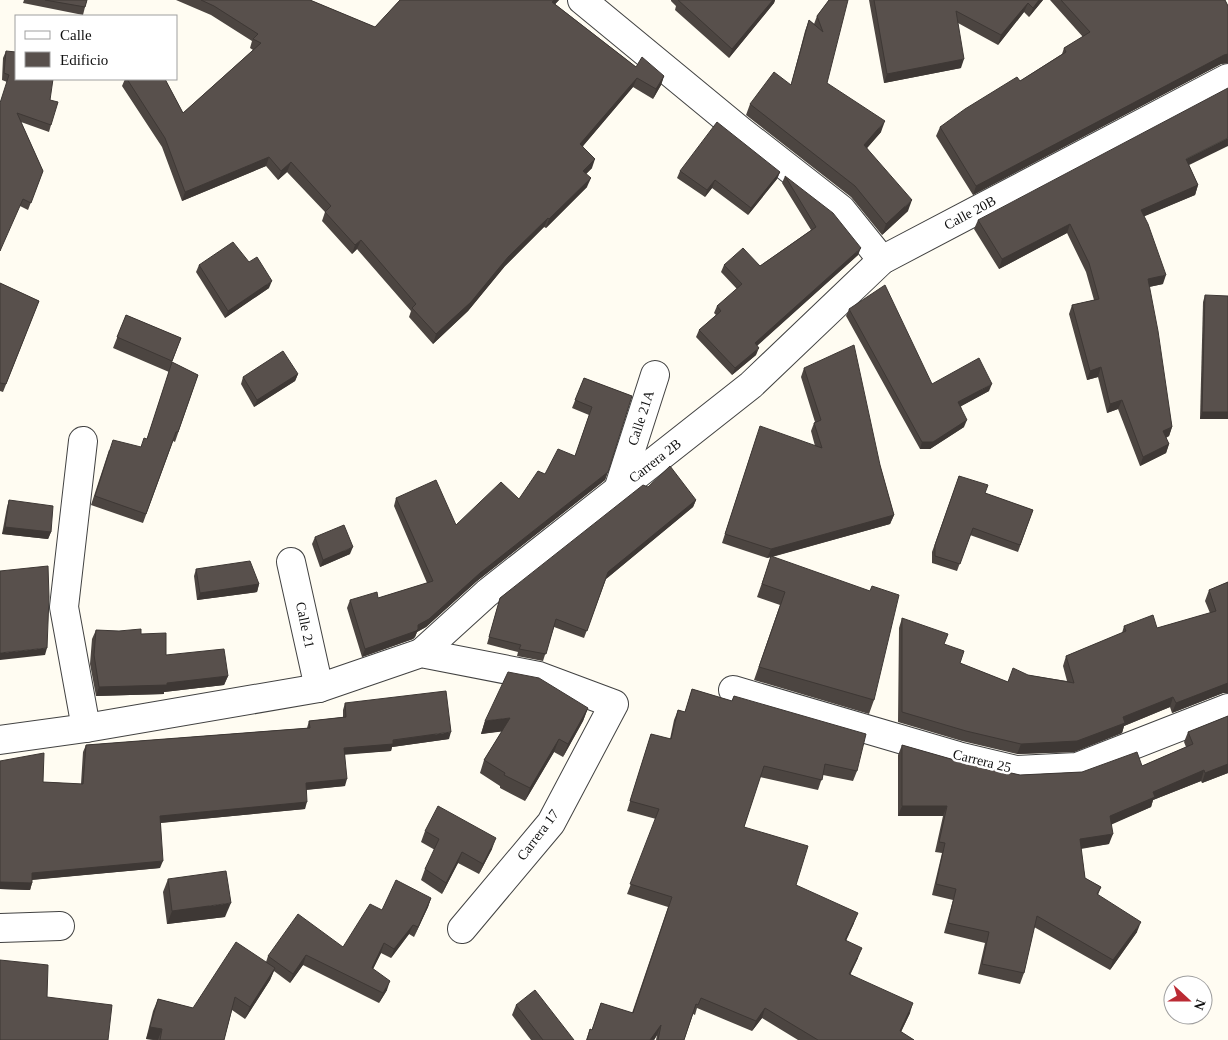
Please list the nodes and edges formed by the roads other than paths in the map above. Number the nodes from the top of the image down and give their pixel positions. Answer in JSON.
{"nodes":[{"id":1,"x":582,"y":0,"type":"edge"},
{"id":2,"x":1228,"y":78,"type":"edge"},
{"id":3,"x":882,"y":260,"type":"junction"},
{"id":4,"x":655,"y":375,"type":"dead end"},
{"id":5,"x":83,"y":441,"type":"dead end"},
{"id":6,"x":618,"y":490,"type":"junction"},
{"id":7,"x":291,"y":562,"type":"dead end"},
{"id":8,"x":420,"y":653,"type":"junction"},
{"id":9,"x":319,"y":688,"type":"junction"},
{"id":10,"x":733,"y":690,"type":"dead end"},
{"id":11,"x":1228,"y":708,"type":"edge"},
{"id":12,"x":86,"y":728,"type":"junction"},
{"id":13,"x":0,"y":740,"type":"edge"},
{"id":14,"x":60,"y":926,"type":"dead end"},
{"id":15,"x":0,"y":928,"type":"edge"},
{"id":16,"x":462,"y":930,"type":"dead end"}],
"edges":[{"from":1,"to":3,"type":"street"},
{"from":2,"to":3,"type":"street","name":"Calle 20B"},
{"from":3,"to":6,"type":"street","name":"Carrera 2B"},
{"from":4,"to":6,"type":"street","name":"Calle 21A"},
{"from":5,"to":12,"type":"street"},
{"from":6,"to":8,"type":"street","name":"Carrera 2B"},
{"from":7,"to":9,"type":"street","name":"Calle 21"},
{"from":8,"to":9,"type":"street"},
{"from":8,"to":16,"type":"street","name":"Carrera 17"},
{"from":9,"to":12,"type":"street"},
{"from":10,"to":11,"type":"street","name":"Carrera 25"},
{"from":12,"to":13,"type":"street"},
{"from":14,"to":15,"type":"street"}]}
